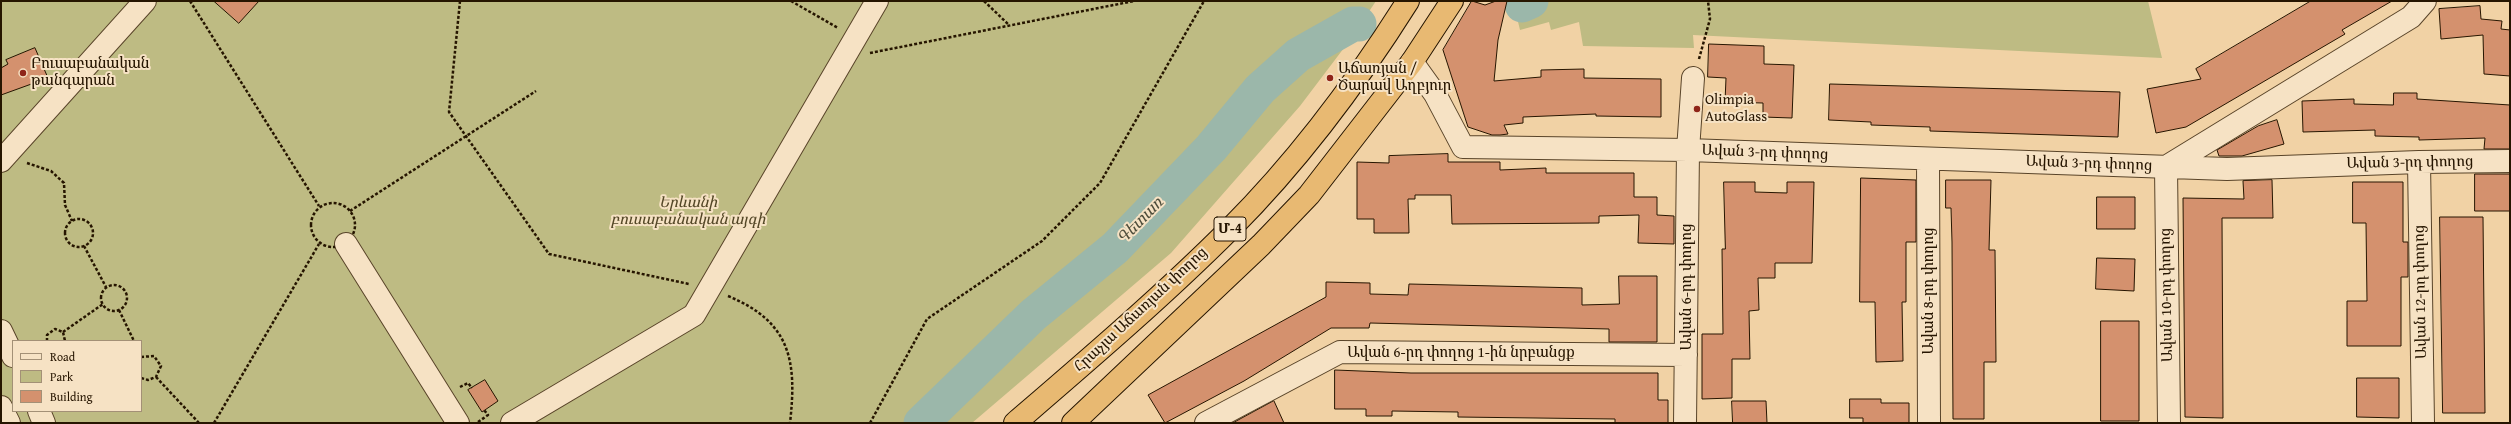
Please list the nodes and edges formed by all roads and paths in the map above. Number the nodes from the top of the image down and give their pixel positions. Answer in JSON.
{"nodes":[{"id":1,"x":144,"y":1,"type":"edge"},
{"id":2,"x":190,"y":1,"type":"edge"},
{"id":3,"x":460,"y":1,"type":"edge"},
{"id":4,"x":791,"y":1,"type":"edge"},
{"id":5,"x":877,"y":1,"type":"edge"},
{"id":6,"x":984,"y":1,"type":"edge"},
{"id":7,"x":1134,"y":1,"type":"edge"},
{"id":8,"x":1204,"y":1,"type":"edge"},
{"id":9,"x":1408,"y":1,"type":"edge"},
{"id":10,"x":1452,"y":1,"type":"edge"},
{"id":11,"x":1708,"y":1,"type":"edge"},
{"id":12,"x":2424,"y":1,"type":"edge"},
{"id":13,"x":1009,"y":26,"type":"junction"},
{"id":14,"x":856,"y":38,"type":"junction"},
{"id":15,"x":844,"y":58,"type":"junction"},
{"id":16,"x":1412,"y":62,"type":"junction"},
{"id":17,"x":1693,"y":78,"type":"joint"},
{"id":18,"x":536,"y":91,"type":"dead end"},
{"id":19,"x":466,"y":136,"type":"junction"},
{"id":20,"x":1688,"y":150,"type":"junction"},
{"id":21,"x":3,"y":159,"type":"edge"},
{"id":22,"x":1928,"y":159,"type":"junction"},
{"id":23,"x":2510,"y":161,"type":"edge"},
{"id":24,"x":2419,"y":162,"type":"junction"},
{"id":25,"x":2166,"y":167,"type":"junction"},
{"id":26,"x":319,"y":206,"type":"junction"},
{"id":27,"x":350,"y":211,"type":"junction"},
{"id":28,"x":72,"y":221,"type":"junction"},
{"id":29,"x":319,"y":244,"type":"junction"},
{"id":30,"x":346,"y":244,"type":"junction"},
{"id":31,"x":84,"y":246,"type":"junction"},
{"id":32,"x":106,"y":287,"type":"junction"},
{"id":33,"x":710,"y":288,"type":"junction"},
{"id":34,"x":103,"y":304,"type":"junction"},
{"id":35,"x":119,"y":310,"type":"junction"},
{"id":36,"x":1,"y":331,"type":"edge"},
{"id":37,"x":63,"y":332,"type":"junction"},
{"id":38,"x":47,"y":340,"type":"edge"},
{"id":39,"x":65,"y":340,"type":"edge"},
{"id":40,"x":134,"y":340,"type":"edge"},
{"id":41,"x":12,"y":354,"type":"edge"},
{"id":42,"x":1686,"y":355,"type":"junction"},
{"id":43,"x":142,"y":356,"type":"edge"},
{"id":44,"x":156,"y":377,"type":"junction"},
{"id":45,"x":142,"y":378,"type":"edge"},
{"id":46,"x":1,"y":407,"type":"edge"},
{"id":47,"x":484,"y":410,"type":"dead end"},
{"id":48,"x":39,"y":412,"type":"edge"},
{"id":49,"x":9,"y":423,"type":"edge"},
{"id":50,"x":44,"y":423,"type":"edge"},
{"id":51,"x":199,"y":423,"type":"edge"},
{"id":52,"x":214,"y":423,"type":"edge"},
{"id":53,"x":458,"y":423,"type":"edge"},
{"id":54,"x":476,"y":423,"type":"edge"},
{"id":55,"x":512,"y":423,"type":"edge"},
{"id":56,"x":790,"y":423,"type":"edge"},
{"id":57,"x":870,"y":423,"type":"edge"},
{"id":58,"x":1015,"y":423,"type":"edge"},
{"id":59,"x":1073,"y":423,"type":"edge"},
{"id":60,"x":1206,"y":423,"type":"edge"},
{"id":61,"x":1686,"y":423,"type":"edge"},
{"id":62,"x":1930,"y":423,"type":"edge"},
{"id":63,"x":2169,"y":423,"type":"edge"},
{"id":64,"x":2422,"y":423,"type":"edge"}],
"edges":[{"from":1,"to":21,"type":"street"},
{"from":2,"to":26,"type":"path"},
{"from":3,"to":19,"type":"path"},
{"from":4,"to":14,"type":"path"},
{"from":5,"to":14,"type":"street"},
{"from":6,"to":13,"type":"path"},
{"from":7,"to":13,"type":"path"},
{"from":8,"to":57,"type":"path"},
{"from":9,"to":58,"type":"highway","name":"Հրաչյա Աճառյան փողոց","number":"Մ-4"},
{"from":10,"to":16,"type":"highway","number":"Մ-4"},
{"from":11,"to":17,"type":"path"},
{"from":12,"to":25,"type":"street","name":"Ավան 3-րդ փողոց"},
{"from":13,"to":15,"type":"path"},
{"from":14,"to":15,"type":"street"},
{"from":15,"to":33,"type":"street"},
{"from":16,"to":20,"type":"street","name":"Ավան 3-րդ փողոց"},
{"from":16,"to":59,"type":"highway","number":"Մ-4"},
{"from":17,"to":20,"type":"street","name":"Ավան 6-րդ փողոց"},
{"from":18,"to":19,"type":"path"},
{"from":19,"to":27,"type":"path"},
{"from":19,"to":33,"type":"path"},
{"from":20,"to":22,"type":"street","name":"Ավան 3-րդ փողոց"},
{"from":20,"to":42,"type":"street","name":"Ավան 6-րդ փողոց"},
{"from":21,"to":28,"type":"path"},
{"from":22,"to":25,"type":"street","name":"Ավան 3-րդ փողոց"},
{"from":22,"to":62,"type":"street","name":"Ավան 8-րդ փողոց"},
{"from":23,"to":24,"type":"street","name":"Ավան 3-րդ փողոց"},
{"from":24,"to":25,"type":"street","name":"Ավան 3-րդ փողոց"},
{"from":24,"to":64,"type":"street","name":"Ավան 12-րդ փողոց"},
{"from":25,"to":63,"type":"street","name":"Ավան 10-րդ փողոց"},
{"from":26,"to":27,"type":"path"},
{"from":26,"to":29,"type":"path"},
{"from":27,"to":30,"type":"path"},
{"from":28,"to":31,"type":"path"},
{"from":28,"to":31,"type":"path"},
{"from":29,"to":30,"type":"path"},
{"from":29,"to":52,"type":"path"},
{"from":30,"to":53,"type":"street"},
{"from":31,"to":32,"type":"path"},
{"from":32,"to":34,"type":"path"},
{"from":32,"to":35,"type":"path"},
{"from":33,"to":55,"type":"street"},
{"from":33,"to":56,"type":"path"},
{"from":34,"to":35,"type":"path"},
{"from":34,"to":37,"type":"path"},
{"from":35,"to":40,"type":"path"},
{"from":36,"to":41,"type":"street"},
{"from":37,"to":38,"type":"path"},
{"from":37,"to":39,"type":"path"},
{"from":42,"to":60,"type":"street","name":"Ավան 6-րդ փողոց 1-ին նրբանցք"},
{"from":42,"to":61,"type":"street","name":"Ավան 6-րդ փողոց"},
{"from":43,"to":44,"type":"path"},
{"from":44,"to":45,"type":"path"},
{"from":44,"to":51,"type":"path"},
{"from":46,"to":49,"type":"street"},
{"from":47,"to":54,"type":"path"},
{"from":48,"to":50,"type":"street"}]}
